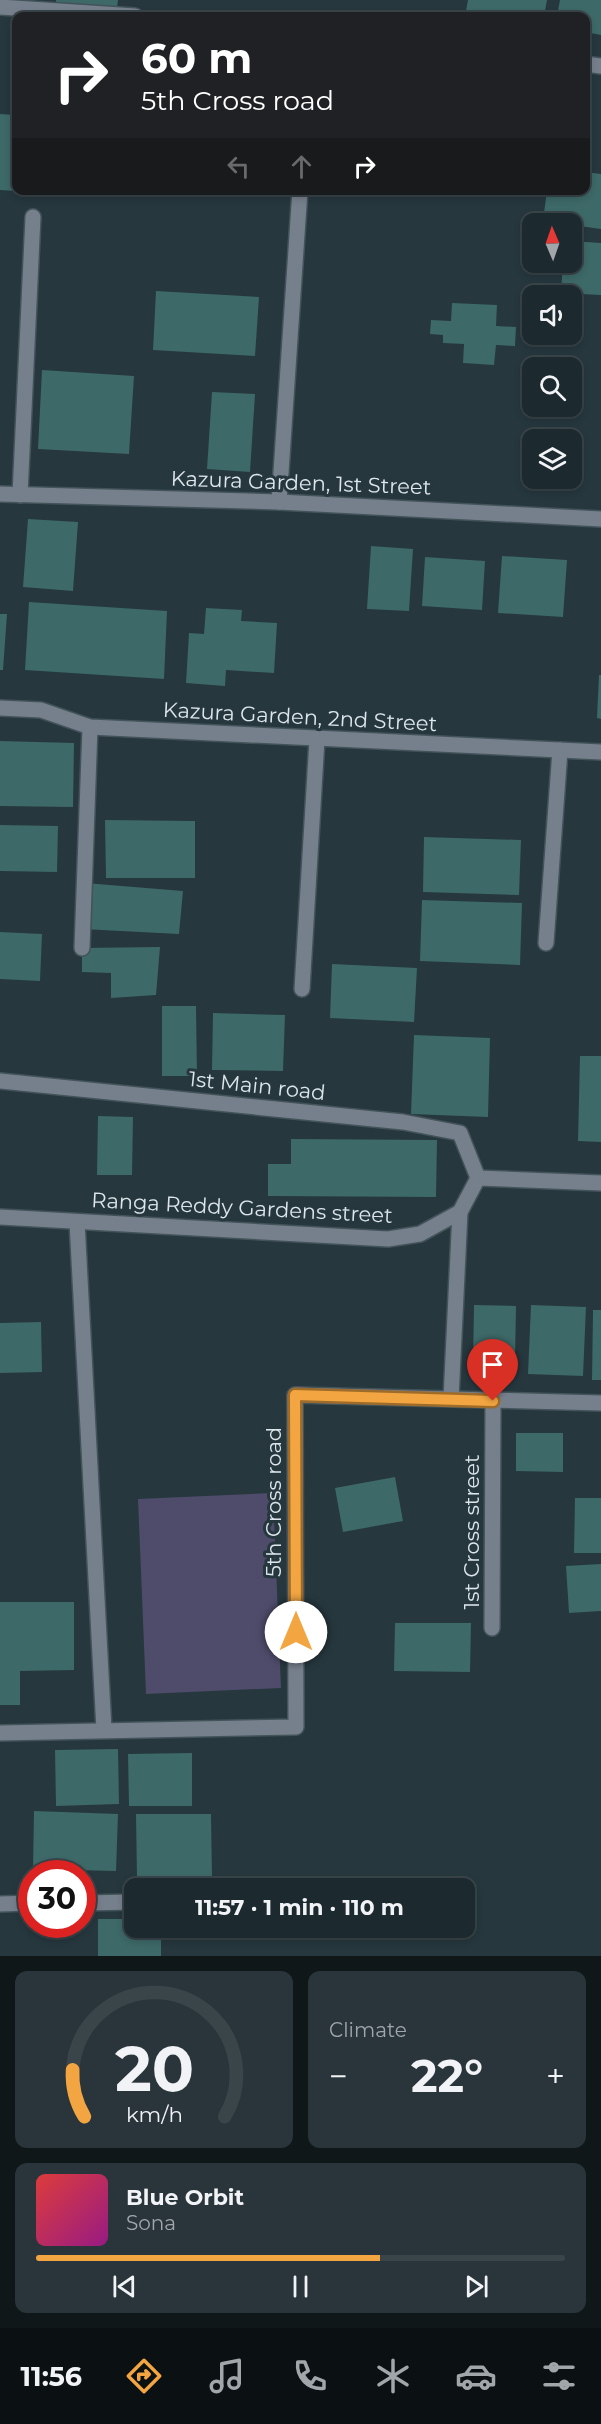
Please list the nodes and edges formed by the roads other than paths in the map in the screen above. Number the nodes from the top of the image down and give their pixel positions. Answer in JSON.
{"nodes":[{"id":1,"x":0,"y":7,"type":"edge"},
{"id":2,"x":75,"y":12,"type":"edge"},
{"id":3,"x":300,"y":195,"type":"edge"},
{"id":4,"x":33,"y":217,"type":"dead end"},
{"id":5,"x":0,"y":494,"type":"edge"},
{"id":6,"x":20,"y":495,"type":"junction"},
{"id":7,"x":279,"y":502,"type":"junction"},
{"id":8,"x":601,"y":519,"type":"edge"},
{"id":9,"x":0,"y":708,"type":"edge"},
{"id":10,"x":90,"y":727,"type":"junction"},
{"id":11,"x":317,"y":739,"type":"junction"},
{"id":12,"x":560,"y":750,"type":"junction"},
{"id":13,"x":601,"y":752,"type":"edge"},
{"id":14,"x":546,"y":944,"type":"dead end"},
{"id":15,"x":82,"y":948,"type":"dead end"},
{"id":16,"x":302,"y":989,"type":"dead end"},
{"id":17,"x":0,"y":1081,"type":"edge"},
{"id":18,"x":478,"y":1178,"type":"junction"},
{"id":19,"x":601,"y":1183,"type":"edge"},
{"id":20,"x":460,"y":1212,"type":"junction"},
{"id":21,"x":0,"y":1217,"type":"edge"},
{"id":22,"x":77,"y":1221,"type":"junction"},
{"id":23,"x":451,"y":1399,"type":"junction"},
{"id":24,"x":493,"y":1401,"type":"junction"},
{"id":25,"x":601,"y":1403,"type":"edge"},
{"id":26,"x":492,"y":1628,"type":"dead end"},
{"id":27,"x":104,"y":1730,"type":"junction"},
{"id":28,"x":0,"y":1733,"type":"edge"},
{"id":29,"x":124,"y":1902,"type":"edge"},
{"id":30,"x":18,"y":1903,"type":"edge"},
{"id":31,"x":96,"y":1903,"type":"edge"},
{"id":32,"x":0,"y":1904,"type":"edge"}],
"edges":[{"from":1,"to":2,"type":"street"},
{"from":3,"to":7,"type":"street"},
{"from":4,"to":6,"type":"street"},
{"from":5,"to":6,"type":"street","name":"Kazura Garden, 1st Street"},
{"from":6,"to":7,"type":"street","name":"Kazura Garden, 1st Street"},
{"from":7,"to":8,"type":"street","name":"Kazura Garden, 1st Street"},
{"from":9,"to":10,"type":"street","name":"Kazura Garden, 2nd Street"},
{"from":10,"to":11,"type":"street","name":"Kazura Garden, 2nd Street"},
{"from":10,"to":15,"type":"street"},
{"from":11,"to":12,"type":"street","name":"Kazura Garden, 2nd Street"},
{"from":11,"to":16,"type":"street"},
{"from":12,"to":13,"type":"street","name":"Kazura Garden, 2nd Street"},
{"from":12,"to":14,"type":"street"},
{"from":17,"to":18,"type":"street","name":"1st Main road"},
{"from":18,"to":19,"type":"street"},
{"from":18,"to":20,"type":"street"},
{"from":20,"to":22,"type":"street","name":"Ranga Reddy Gardens street"},
{"from":20,"to":23,"type":"street"},
{"from":21,"to":22,"type":"street","name":"Ranga Reddy Gardens street"},
{"from":22,"to":27,"type":"street"},
{"from":23,"to":24,"type":"street","name":"5th Cross road"},
{"from":23,"to":27,"type":"street","name":"5th Cross road"},
{"from":24,"to":25,"type":"street","name":"5th Cross road"},
{"from":24,"to":26,"type":"street","name":"1st Cross street"},
{"from":27,"to":28,"type":"street","name":"5th Cross road"},
{"from":29,"to":31,"type":"street"},
{"from":30,"to":32,"type":"street"}]}
